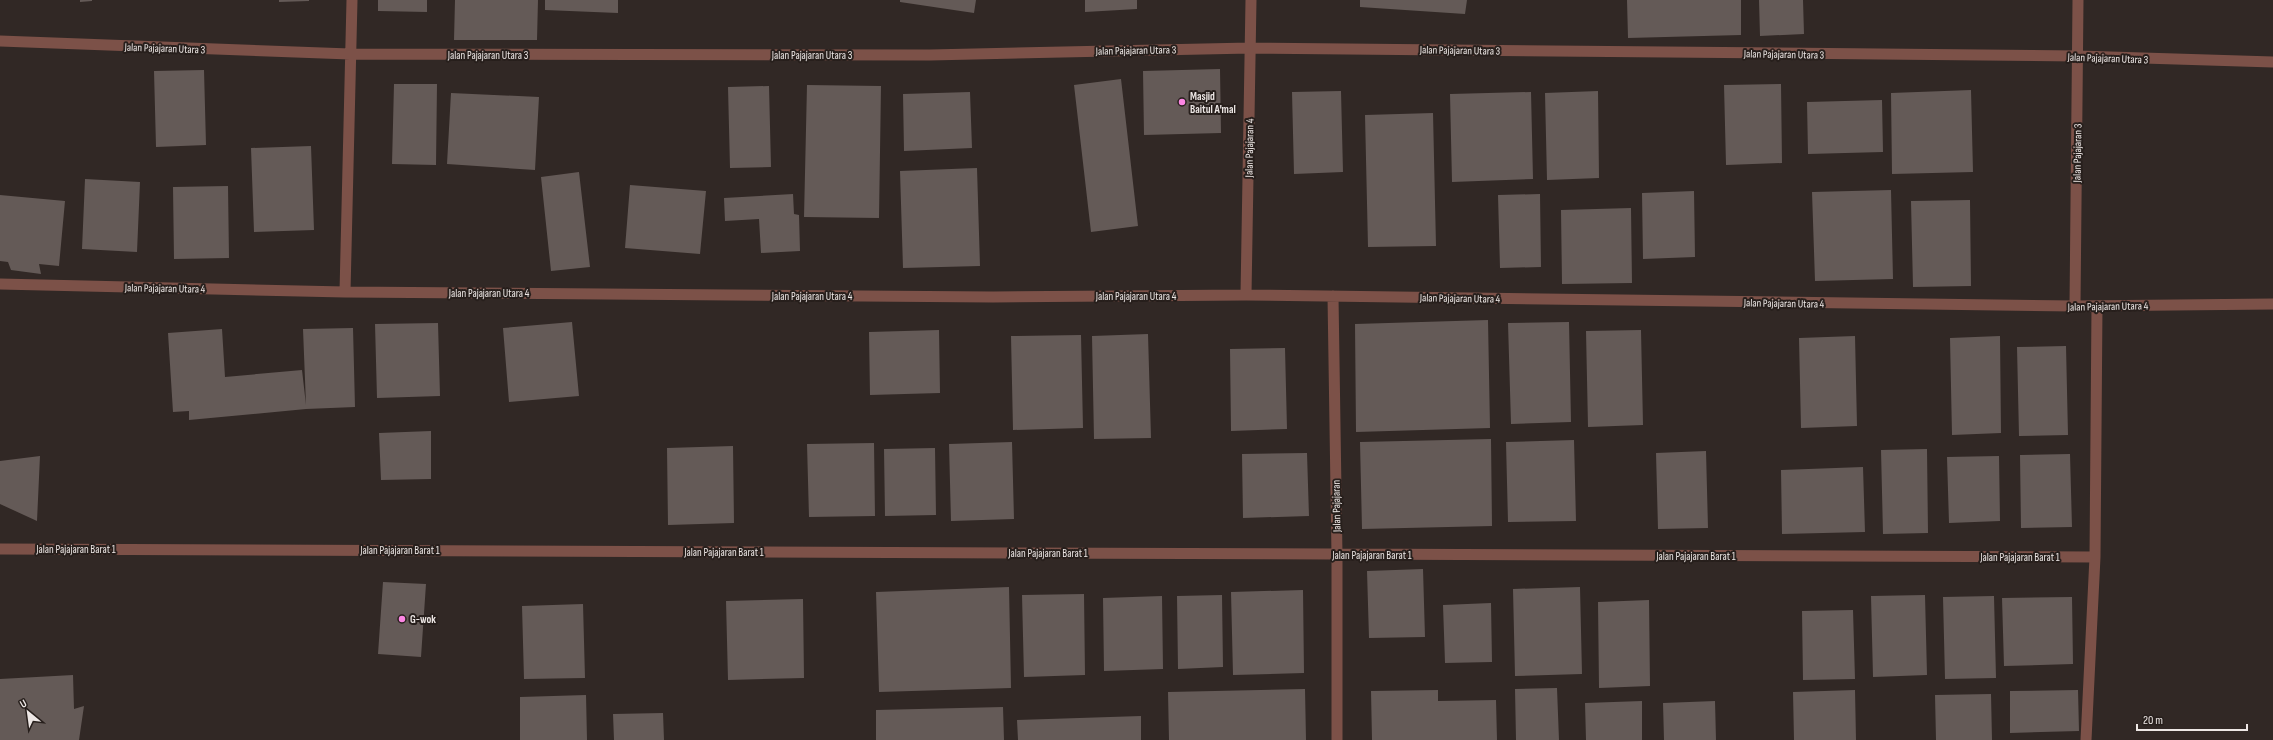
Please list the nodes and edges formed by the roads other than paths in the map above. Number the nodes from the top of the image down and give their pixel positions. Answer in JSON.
{"nodes":[{"id":1,"x":352,"y":0,"type":"edge"},
{"id":2,"x":1251,"y":0,"type":"edge"},
{"id":3,"x":2078,"y":0,"type":"edge"},
{"id":4,"x":0,"y":41,"type":"edge"},
{"id":5,"x":1250,"y":48,"type":"junction"},
{"id":6,"x":350,"y":54,"type":"junction"},
{"id":7,"x":2078,"y":56,"type":"junction"},
{"id":8,"x":2273,"y":62,"type":"edge"},
{"id":9,"x":0,"y":284,"type":"edge"},
{"id":10,"x":345,"y":292,"type":"junction"},
{"id":11,"x":1246,"y":295,"type":"junction"},
{"id":12,"x":1333,"y":296,"type":"junction"},
{"id":13,"x":2273,"y":304,"type":"edge"},
{"id":14,"x":2075,"y":306,"type":"junction"},
{"id":15,"x":2097,"y":306,"type":"junction"},
{"id":16,"x":0,"y":548,"type":"edge"},
{"id":17,"x":1337,"y":554,"type":"junction"},
{"id":18,"x":2095,"y":557,"type":"junction"},
{"id":19,"x":1337,"y":740,"type":"edge"},
{"id":20,"x":2086,"y":740,"type":"edge"}],
"edges":[{"from":1,"to":6,"type":"street"},
{"from":2,"to":5,"type":"street","name":"Jalan Pajajaran 4"},
{"from":3,"to":7,"type":"street","name":"Jalan Pajajaran 3"},
{"from":4,"to":6,"type":"street","name":"Jalan Pajajaran Utara 3"},
{"from":5,"to":6,"type":"street","name":"Jalan Pajajaran Utara 3"},
{"from":5,"to":7,"type":"street","name":"Jalan Pajajaran Utara 3"},
{"from":5,"to":11,"type":"street","name":"Jalan Pajajaran 4"},
{"from":6,"to":10,"type":"street"},
{"from":7,"to":8,"type":"street","name":"Jalan Pajajaran Utara 3"},
{"from":7,"to":14,"type":"street","name":"Jalan Pajajaran 3"},
{"from":9,"to":10,"type":"street","name":"Jalan Pajajaran Utara 4"},
{"from":10,"to":11,"type":"street","name":"Jalan Pajajaran Utara 4"},
{"from":11,"to":12,"type":"street","name":"Jalan Pajajaran Utara 4"},
{"from":12,"to":14,"type":"street","name":"Jalan Pajajaran Utara 4"},
{"from":12,"to":17,"type":"street","name":"Jalan Pajajaran"},
{"from":13,"to":15,"type":"street","name":"Jalan Pajajaran Utara 4"},
{"from":14,"to":15,"type":"street","name":"Jalan Pajajaran Utara 4"},
{"from":15,"to":18,"type":"street"},
{"from":16,"to":17,"type":"street","name":"Jalan Pajajaran Barat 1"},
{"from":17,"to":18,"type":"street","name":"Jalan Pajajaran Barat 1"},
{"from":17,"to":19,"type":"street","name":"Jalan Pajajaran"},
{"from":18,"to":20,"type":"street"}]}
